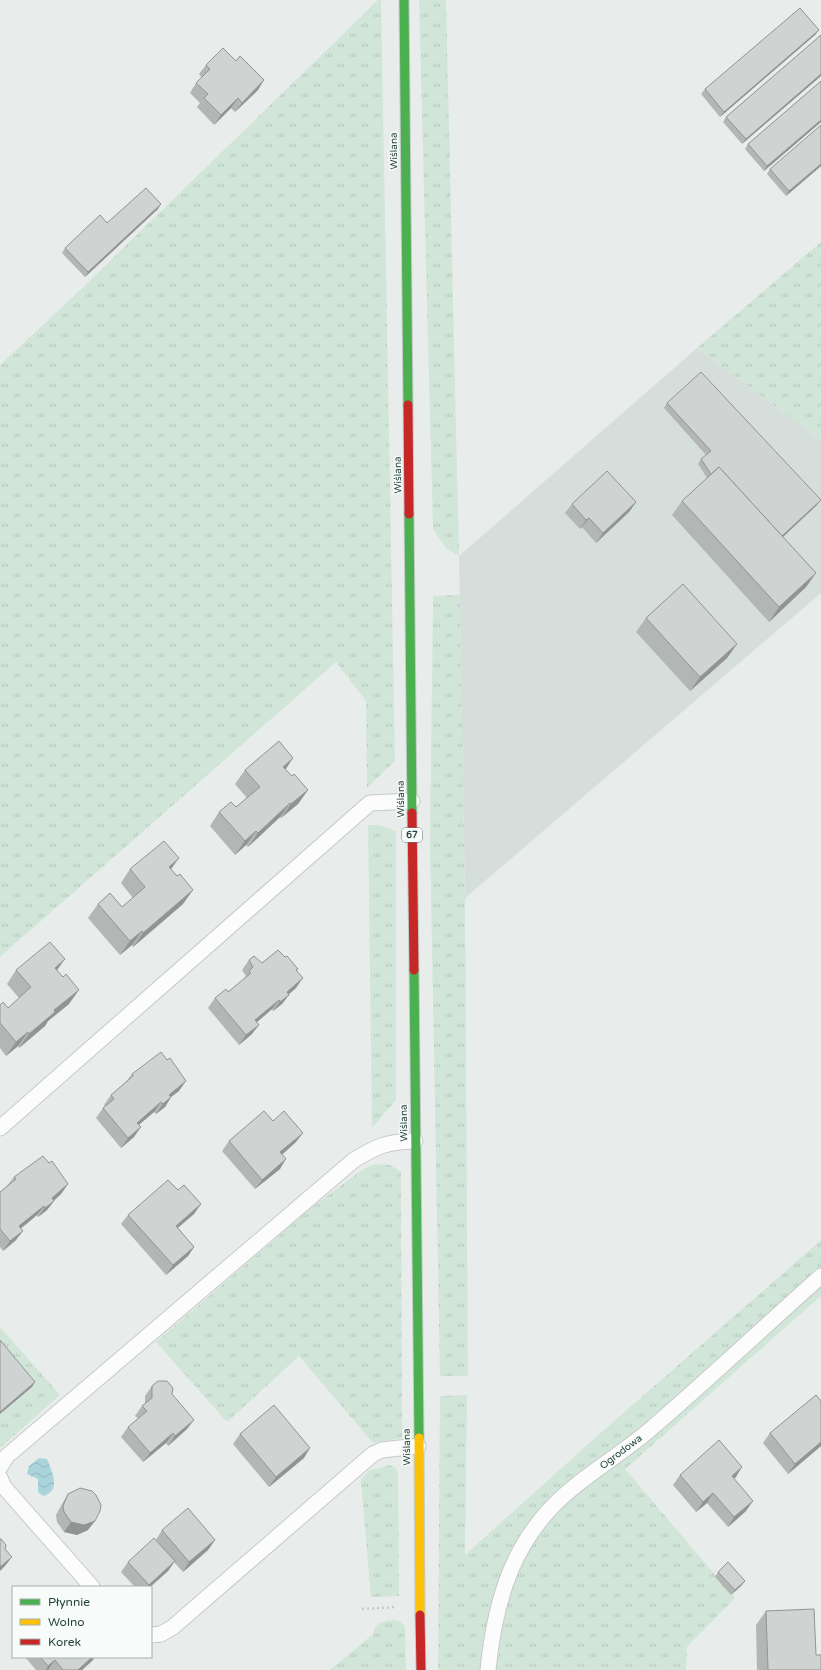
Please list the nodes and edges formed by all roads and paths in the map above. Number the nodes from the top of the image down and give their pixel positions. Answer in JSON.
{"nodes":[{"id":1,"x":404,"y":0,"type":"edge"},
{"id":2,"x":412,"y":801,"type":"junction"},
{"id":3,"x":0,"y":1128,"type":"edge"},
{"id":4,"x":415,"y":1142,"type":"junction"},
{"id":5,"x":821,"y":1276,"type":"edge"},
{"id":6,"x":418,"y":1446,"type":"junction"},
{"id":7,"x":0,"y":1467,"type":"edge"},
{"id":8,"x":0,"y":1478,"type":"edge"},
{"id":9,"x":91,"y":1586,"type":"edge"},
{"id":10,"x":420,"y":1605,"type":"junction"},
{"id":11,"x":362,"y":1609,"type":"dead end"},
{"id":12,"x":152,"y":1636,"type":"edge"},
{"id":13,"x":421,"y":1670,"type":"edge"},
{"id":14,"x":488,"y":1670,"type":"edge"}],
"edges":[{"from":1,"to":2,"type":"main road","name":"Wiślana","number":"67"},
{"from":2,"to":3,"type":"lane"},
{"from":2,"to":4,"type":"main road","name":"Wiślana","number":"67"},
{"from":4,"to":6,"type":"main road","name":"Wiślana","number":"67"},
{"from":4,"to":7,"type":"lane"},
{"from":5,"to":14,"type":"lane","name":"Ogrodowa"},
{"from":6,"to":10,"type":"main road","name":"Wiślana","number":"67"},
{"from":6,"to":12,"type":"lane"},
{"from":8,"to":9,"type":"lane"},
{"from":10,"to":11,"type":"path"},
{"from":10,"to":13,"type":"main road","name":"Wiślana","number":"67"}]}
